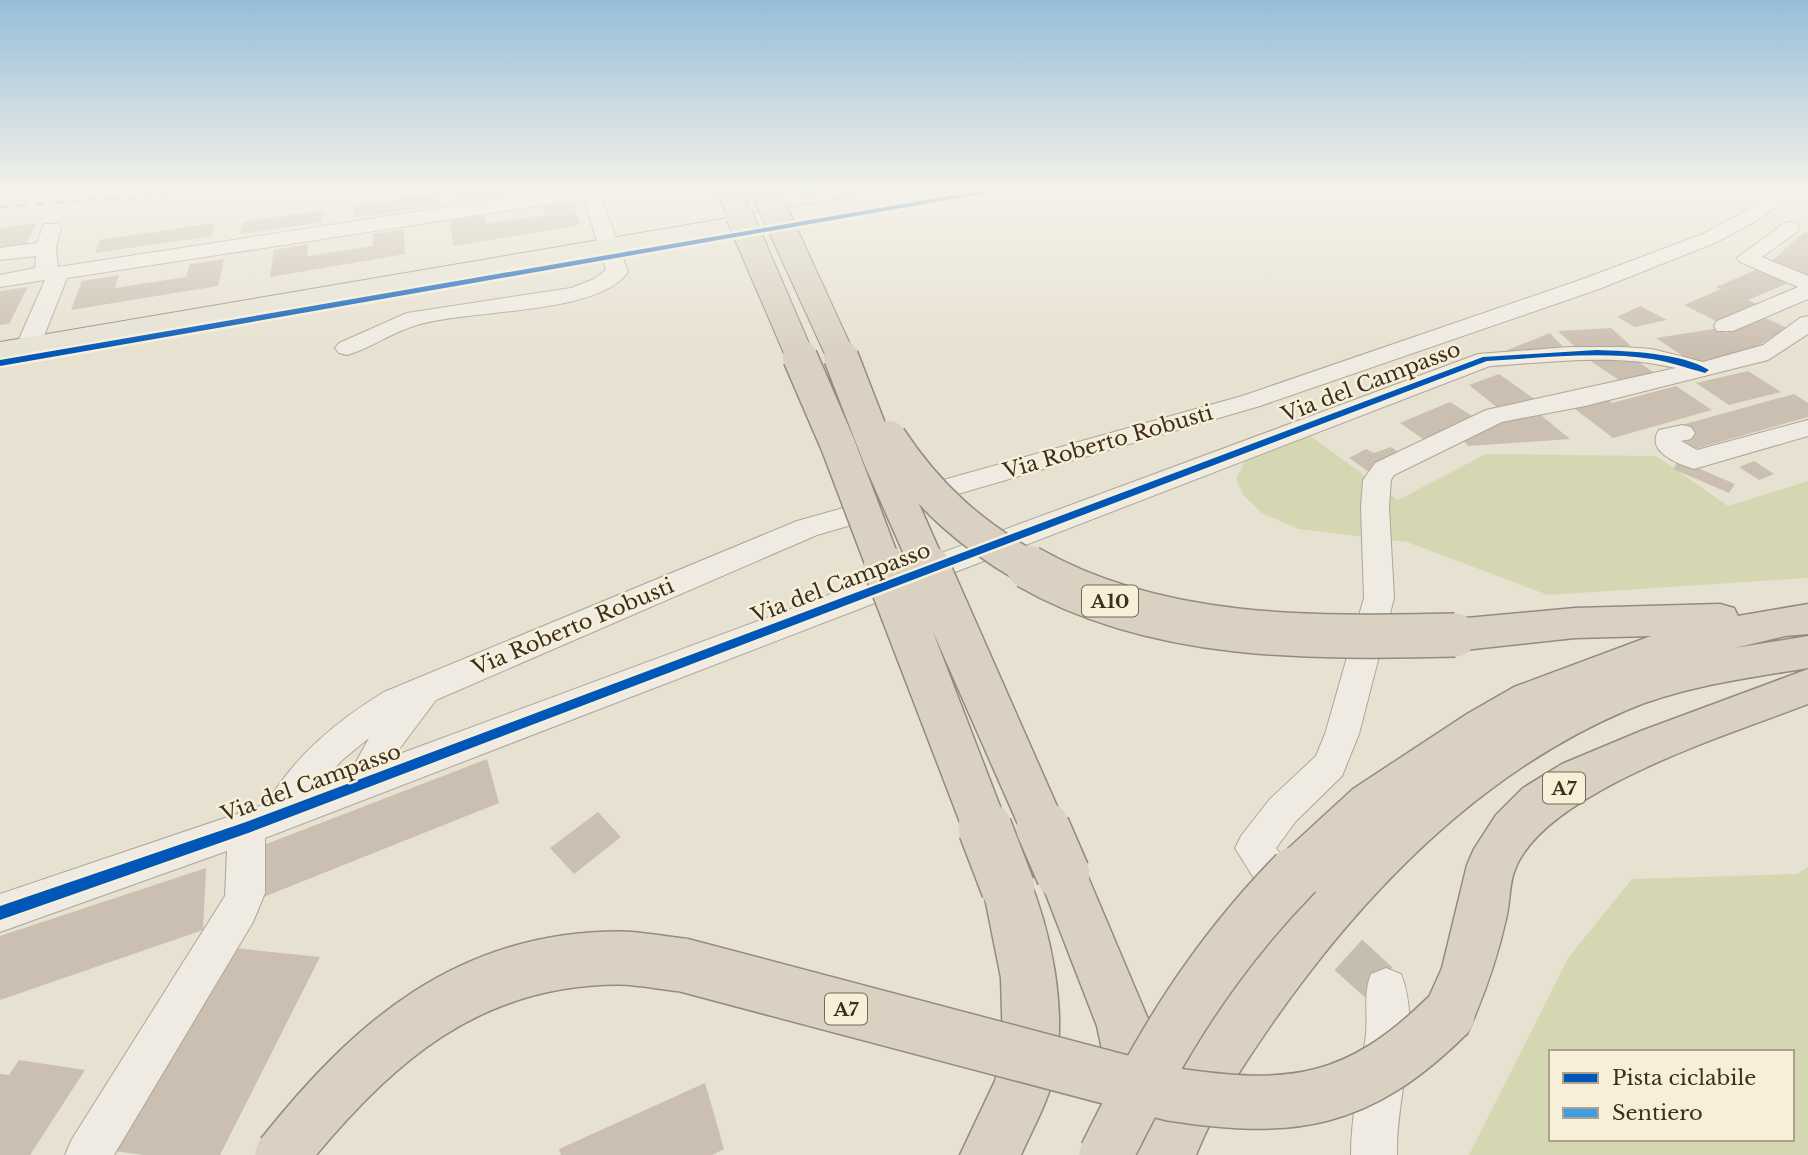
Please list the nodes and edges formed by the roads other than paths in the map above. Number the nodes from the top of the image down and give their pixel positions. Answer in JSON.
{"nodes":[{"id":1,"x":28,"y":245,"type":"edge"},
{"id":2,"x":50,"y":245,"type":"edge"},
{"id":3,"x":236,"y":245,"type":"edge"},
{"id":4,"x":614,"y":245,"type":"edge"},
{"id":5,"x":752,"y":245,"type":"edge"},
{"id":6,"x":790,"y":245,"type":"edge"},
{"id":7,"x":1692,"y":245,"type":"edge"},
{"id":8,"x":1766,"y":245,"type":"edge"},
{"id":9,"x":608,"y":246,"type":"junction"},
{"id":10,"x":0,"y":254,"type":"edge"},
{"id":11,"x":52,"y":273,"type":"junction"},
{"id":12,"x":0,"y":281,"type":"edge"},
{"id":13,"x":1808,"y":284,"type":"edge"},
{"id":14,"x":1808,"y":291,"type":"edge"},
{"id":15,"x":1808,"y":323,"type":"edge"},
{"id":16,"x":1726,"y":327,"type":"dead end"},
{"id":17,"x":347,"y":348,"type":"dead end"},
{"id":18,"x":14,"y":349,"type":"edge"},
{"id":19,"x":1705,"y":370,"type":"junction"},
{"id":20,"x":852,"y":381,"type":"junction"},
{"id":21,"x":1808,"y":428,"type":"edge"},
{"id":22,"x":1682,"y":433,"type":"dead end"},
{"id":23,"x":1800,"y":630,"type":"edge"},
{"id":24,"x":1808,"y":686,"type":"edge"},
{"id":25,"x":427,"y":689,"type":"junction"},
{"id":26,"x":363,"y":783,"type":"junction"},
{"id":27,"x":263,"y":822,"type":"junction"},
{"id":28,"x":1296,"y":890,"type":"junction"},
{"id":29,"x":0,"y":913,"type":"edge"},
{"id":30,"x":1386,"y":989,"type":"dead end"},
{"id":31,"x":1164,"y":1150,"type":"edge"},
{"id":32,"x":88,"y":1155,"type":"edge"},
{"id":33,"x":282,"y":1155,"type":"edge"},
{"id":34,"x":990,"y":1155,"type":"edge"},
{"id":35,"x":1107,"y":1155,"type":"edge"},
{"id":36,"x":1374,"y":1155,"type":"edge"}],
"edges":[{"from":1,"to":10,"type":"street"},
{"from":2,"to":11,"type":"street"},
{"from":3,"to":11,"type":"street"},
{"from":4,"to":9,"type":"main road"},
{"from":5,"to":34,"type":"highway","bridge":true},
{"from":6,"to":20,"type":"highway","number":"A10","bridge":true},
{"from":7,"to":25,"type":"street","name":"Via Roberto Robusti"},
{"from":8,"to":13,"type":"street"},
{"from":9,"to":17,"type":"street"},
{"from":9,"to":18,"type":"main road"},
{"from":11,"to":12,"type":"street"},
{"from":11,"to":18,"type":"street"},
{"from":14,"to":16,"type":"street"},
{"from":15,"to":19,"type":"street"},
{"from":19,"to":26,"type":"street","name":"Via del Campasso"},
{"from":19,"to":28,"type":"street"},
{"from":20,"to":23,"type":"highway","number":"A10","bridge":true},
{"from":20,"to":31,"type":"highway","number":"A10","bridge":true},
{"from":21,"to":22,"type":"street"},
{"from":23,"to":28,"type":"highway"},
{"from":23,"to":31,"type":"highway"},
{"from":24,"to":33,"type":"highway","number":"A7","bridge":true},
{"from":25,"to":26,"type":"street","name":"Via Roberto Robusti"},
{"from":25,"to":27,"type":"street","name":"Via Roberto Robusti"},
{"from":26,"to":27,"type":"street","name":"Via del Campasso"},
{"from":27,"to":29,"type":"street","name":"Via del Campasso"},
{"from":27,"to":32,"type":"street","name":"Via del Campasso"},
{"from":28,"to":35,"type":"highway","bridge":true},
{"from":30,"to":36,"type":"street"}]}
